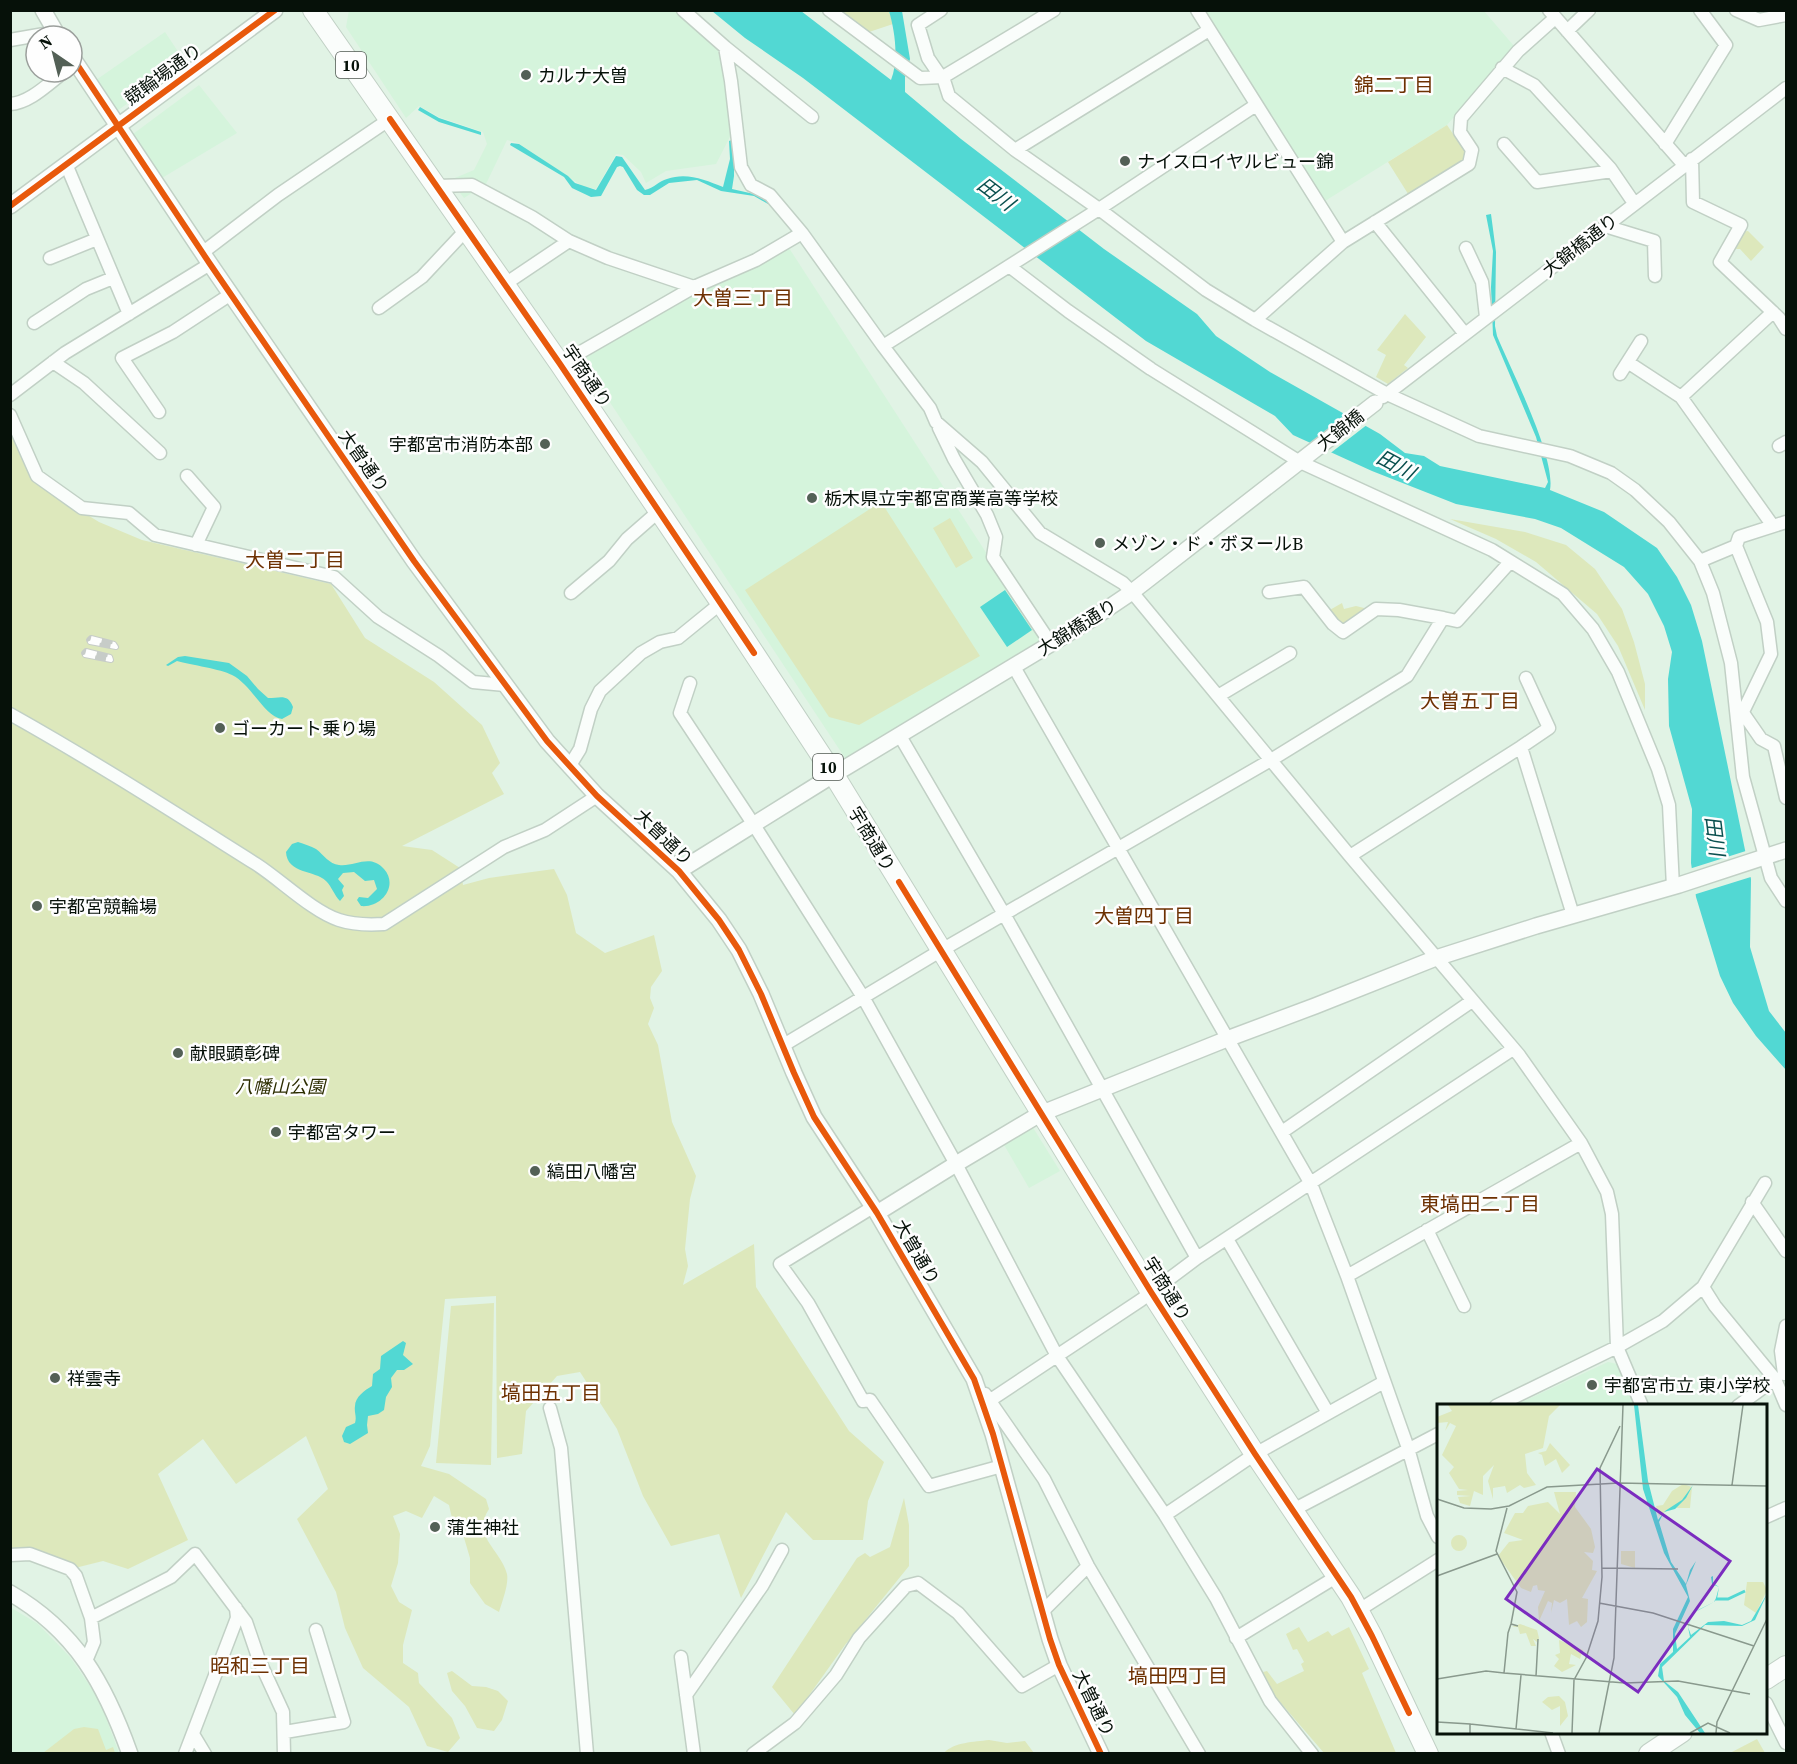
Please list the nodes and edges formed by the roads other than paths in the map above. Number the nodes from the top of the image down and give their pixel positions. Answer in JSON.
{"nodes":[{"id":1,"x":43,"y":10,"type":"edge"},
{"id":2,"x":275,"y":10,"type":"edge"},
{"id":3,"x":313,"y":10,"type":"edge"},
{"id":4,"x":683,"y":10,"type":"edge"},
{"id":5,"x":829,"y":10,"type":"edge"},
{"id":6,"x":918,"y":10,"type":"edge"},
{"id":7,"x":941,"y":10,"type":"edge"},
{"id":8,"x":1197,"y":10,"type":"edge"},
{"id":9,"x":1589,"y":10,"type":"edge"},
{"id":10,"x":1700,"y":10,"type":"edge"},
{"id":11,"x":1736,"y":10,"type":"edge"},
{"id":12,"x":1053,"y":11,"type":"edge"},
{"id":13,"x":1552,"y":14,"type":"edge"},
{"id":14,"x":1786,"y":15,"type":"edge"},
{"id":15,"x":51,"y":24,"type":"edge"},
{"id":16,"x":918,"y":25,"type":"junction"},
{"id":17,"x":1209,"y":30,"type":"junction"},
{"id":18,"x":1567,"y":31,"type":"junction"},
{"id":19,"x":725,"y":47,"type":"junction"},
{"id":20,"x":1503,"y":68,"type":"junction"},
{"id":21,"x":942,"y":77,"type":"junction"},
{"id":22,"x":84,"y":81,"type":"edge"},
{"id":23,"x":47,"y":84,"type":"edge"},
{"id":24,"x":1786,"y":88,"type":"edge"},
{"id":25,"x":10,"y":104,"type":"edge"},
{"id":26,"x":1256,"y":105,"type":"junction"},
{"id":27,"x":812,"y":117,"type":"dead end"},
{"id":28,"x":390,"y":119,"type":"junction"},
{"id":29,"x":118,"y":126,"type":"junction"},
{"id":30,"x":1504,"y":144,"type":"dead end"},
{"id":31,"x":1665,"y":144,"type":"junction"},
{"id":32,"x":1015,"y":150,"type":"junction"},
{"id":33,"x":1688,"y":162,"type":"junction"},
{"id":34,"x":66,"y":165,"type":"junction"},
{"id":35,"x":1612,"y":171,"type":"junction"},
{"id":36,"x":437,"y":186,"type":"junction"},
{"id":37,"x":1634,"y":203,"type":"junction"},
{"id":38,"x":10,"y":206,"type":"edge"},
{"id":39,"x":1095,"y":211,"type":"junction"},
{"id":40,"x":1375,"y":222,"type":"junction"},
{"id":41,"x":1605,"y":226,"type":"junction"},
{"id":42,"x":467,"y":229,"type":"junction"},
{"id":43,"x":802,"y":233,"type":"junction"},
{"id":44,"x":97,"y":238,"type":"junction"},
{"id":45,"x":569,"y":241,"type":"junction"},
{"id":46,"x":1343,"y":242,"type":"junction"},
{"id":47,"x":1466,"y":248,"type":"dead end"},
{"id":48,"x":50,"y":258,"type":"dead end"},
{"id":49,"x":206,"y":258,"type":"junction"},
{"id":50,"x":1014,"y":263,"type":"junction"},
{"id":51,"x":1655,"y":276,"type":"dead end"},
{"id":52,"x":113,"y":278,"type":"junction"},
{"id":53,"x":505,"y":284,"type":"junction"},
{"id":54,"x":694,"y":287,"type":"junction"},
{"id":55,"x":231,"y":294,"type":"junction"},
{"id":56,"x":379,"y":309,"type":"dead end"},
{"id":57,"x":1773,"y":312,"type":"junction"},
{"id":58,"x":129,"y":314,"type":"junction"},
{"id":59,"x":1486,"y":317,"type":"junction"},
{"id":60,"x":1255,"y":320,"type":"junction"},
{"id":61,"x":34,"y":323,"type":"dead end"},
{"id":62,"x":1786,"y":329,"type":"edge"},
{"id":63,"x":1465,"y":334,"type":"junction"},
{"id":64,"x":1641,"y":340,"type":"dead end"},
{"id":65,"x":883,"y":346,"type":"junction"},
{"id":66,"x":53,"y":362,"type":"junction"},
{"id":67,"x":1629,"y":363,"type":"junction"},
{"id":68,"x":560,"y":364,"type":"junction"},
{"id":69,"x":1620,"y":374,"type":"dead end"},
{"id":70,"x":10,"y":395,"type":"edge"},
{"id":71,"x":1682,"y":396,"type":"junction"},
{"id":72,"x":1381,"y":398,"type":"junction"},
{"id":73,"x":159,"y":412,"type":"dead end"},
{"id":74,"x":10,"y":415,"type":"edge"},
{"id":75,"x":936,"y":422,"type":"junction"},
{"id":76,"x":160,"y":453,"type":"dead end"},
{"id":77,"x":1303,"y":460,"type":"junction"},
{"id":78,"x":187,"y":476,"type":"dead end"},
{"id":79,"x":659,"y":511,"type":"junction"},
{"id":80,"x":1786,"y":522,"type":"edge"},
{"id":81,"x":1773,"y":526,"type":"junction"},
{"id":82,"x":196,"y":545,"type":"junction"},
{"id":83,"x":1736,"y":546,"type":"junction"},
{"id":84,"x":1510,"y":561,"type":"junction"},
{"id":85,"x":1700,"y":561,"type":"junction"},
{"id":86,"x":1132,"y":592,"type":"junction"},
{"id":87,"x":1269,"y":592,"type":"dead end"},
{"id":88,"x":571,"y":593,"type":"dead end"},
{"id":89,"x":721,"y":603,"type":"junction"},
{"id":90,"x":1443,"y":618,"type":"junction"},
{"id":91,"x":1051,"y":644,"type":"junction"},
{"id":92,"x":1290,"y":653,"type":"dead end"},
{"id":93,"x":1014,"y":667,"type":"junction"},
{"id":94,"x":1526,"y":678,"type":"dead end"},
{"id":95,"x":690,"y":683,"type":"dead end"},
{"id":96,"x":505,"y":685,"type":"junction"},
{"id":97,"x":1218,"y":696,"type":"junction"},
{"id":98,"x":10,"y":714,"type":"edge"},
{"id":99,"x":1741,"y":717,"type":"junction"},
{"id":100,"x":900,"y":736,"type":"junction"},
{"id":101,"x":1521,"y":747,"type":"junction"},
{"id":102,"x":1271,"y":760,"type":"junction"},
{"id":103,"x":569,"y":767,"type":"junction"},
{"id":104,"x":834,"y":776,"type":"junction"},
{"id":105,"x":597,"y":796,"type":"junction"},
{"id":106,"x":1786,"y":798,"type":"edge"},
{"id":107,"x":754,"y":825,"type":"junction"},
{"id":108,"x":1118,"y":849,"type":"junction"},
{"id":109,"x":1786,"y":850,"type":"edge"},
{"id":110,"x":1350,"y":856,"type":"junction"},
{"id":111,"x":1762,"y":859,"type":"junction"},
{"id":112,"x":679,"y":871,"type":"junction"},
{"id":113,"x":1676,"y":886,"type":"junction"},
{"id":114,"x":1786,"y":901,"type":"edge"},
{"id":115,"x":1004,"y":914,"type":"junction"},
{"id":116,"x":1573,"y":915,"type":"junction"},
{"id":117,"x":940,"y":951,"type":"junction"},
{"id":118,"x":1436,"y":958,"type":"junction"},
{"id":119,"x":863,"y":997,"type":"junction"},
{"id":120,"x":1472,"y":1001,"type":"junction"},
{"id":121,"x":1227,"y":1039,"type":"junction"},
{"id":122,"x":782,"y":1046,"type":"junction"},
{"id":123,"x":1513,"y":1049,"type":"junction"},
{"id":124,"x":1101,"y":1090,"type":"junction"},
{"id":125,"x":1040,"y":1114,"type":"junction"},
{"id":126,"x":1282,"y":1132,"type":"junction"},
{"id":127,"x":1581,"y":1143,"type":"junction"},
{"id":128,"x":956,"y":1164,"type":"junction"},
{"id":129,"x":1765,"y":1183,"type":"dead end"},
{"id":130,"x":1311,"y":1184,"type":"junction"},
{"id":131,"x":1752,"y":1202,"type":"junction"},
{"id":132,"x":875,"y":1210,"type":"junction"},
{"id":133,"x":1427,"y":1230,"type":"junction"},
{"id":134,"x":1227,"y":1239,"type":"junction"},
{"id":135,"x":1786,"y":1251,"type":"edge"},
{"id":136,"x":1197,"y":1258,"type":"junction"},
{"id":137,"x":1347,"y":1276,"type":"junction"},
{"id":138,"x":1702,"y":1287,"type":"junction"},
{"id":139,"x":1151,"y":1292,"type":"junction"},
{"id":140,"x":1464,"y":1306,"type":"dead end"},
{"id":141,"x":1786,"y":1326,"type":"edge"},
{"id":142,"x":1617,"y":1347,"type":"junction"},
{"id":143,"x":1057,"y":1356,"type":"junction"},
{"id":144,"x":1780,"y":1377,"type":"junction"},
{"id":145,"x":974,"y":1379,"type":"junction"},
{"id":146,"x":1384,"y":1382,"type":"junction"},
{"id":147,"x":989,"y":1401,"type":"junction"},
{"id":148,"x":1500,"y":1404,"type":"edge"},
{"id":149,"x":1641,"y":1404,"type":"edge"},
{"id":150,"x":1741,"y":1404,"type":"edge"},
{"id":151,"x":1786,"y":1405,"type":"edge"},
{"id":152,"x":550,"y":1408,"type":"dead end"},
{"id":153,"x":1328,"y":1413,"type":"junction"},
{"id":154,"x":1437,"y":1434,"type":"edge"},
{"id":155,"x":1408,"y":1449,"type":"junction"},
{"id":156,"x":1255,"y":1454,"type":"junction"},
{"id":157,"x":1002,"y":1467,"type":"junction"},
{"id":158,"x":1786,"y":1508,"type":"edge"},
{"id":159,"x":1293,"y":1510,"type":"junction"},
{"id":160,"x":1165,"y":1515,"type":"junction"},
{"id":161,"x":1767,"y":1517,"type":"edge"},
{"id":162,"x":1437,"y":1535,"type":"edge"},
{"id":163,"x":782,"y":1550,"type":"dead end"},
{"id":164,"x":10,"y":1555,"type":"edge"},
{"id":165,"x":1437,"y":1561,"type":"edge"},
{"id":166,"x":1088,"y":1566,"type":"junction"},
{"id":167,"x":1336,"y":1576,"type":"junction"},
{"id":168,"x":10,"y":1593,"type":"edge"},
{"id":169,"x":236,"y":1608,"type":"junction"},
{"id":170,"x":1359,"y":1610,"type":"junction"},
{"id":171,"x":1043,"y":1611,"type":"junction"},
{"id":172,"x":91,"y":1618,"type":"junction"},
{"id":173,"x":316,"y":1630,"type":"dead end"},
{"id":174,"x":1236,"y":1638,"type":"junction"},
{"id":175,"x":681,"y":1658,"type":"dead end"},
{"id":176,"x":86,"y":1661,"type":"junction"},
{"id":177,"x":1059,"y":1665,"type":"junction"},
{"id":178,"x":1786,"y":1666,"type":"edge"},
{"id":179,"x":1767,"y":1678,"type":"edge"},
{"id":180,"x":686,"y":1695,"type":"junction"},
{"id":181,"x":1767,"y":1705,"type":"edge"},
{"id":182,"x":285,"y":1732,"type":"junction"},
{"id":183,"x":193,"y":1734,"type":"junction"},
{"id":184,"x":1552,"y":1734,"type":"edge"},
{"id":185,"x":1679,"y":1734,"type":"edge"},
{"id":186,"x":1786,"y":1743,"type":"edge"},
{"id":187,"x":130,"y":1754,"type":"edge"},
{"id":188,"x":185,"y":1754,"type":"edge"},
{"id":189,"x":204,"y":1754,"type":"edge"},
{"id":190,"x":284,"y":1754,"type":"edge"},
{"id":191,"x":587,"y":1754,"type":"edge"},
{"id":192,"x":694,"y":1754,"type":"edge"},
{"id":193,"x":753,"y":1754,"type":"edge"},
{"id":194,"x":1101,"y":1754,"type":"edge"},
{"id":195,"x":1199,"y":1754,"type":"edge"},
{"id":196,"x":1312,"y":1754,"type":"edge"},
{"id":197,"x":1428,"y":1754,"type":"edge"},
{"id":198,"x":1558,"y":1754,"type":"edge"},
{"id":199,"x":1649,"y":1754,"type":"edge"}],
"edges":[{"from":1,"to":15,"type":"street"},
{"from":2,"to":29,"type":"street","name":"競輪場通り"},
{"from":3,"to":28,"type":"main road","name":"宇商通り","number":"10"},
{"from":4,"to":19,"type":"street"},
{"from":5,"to":21,"type":"street"},
{"from":6,"to":16,"type":"street"},
{"from":7,"to":16,"type":"street"},
{"from":8,"to":17,"type":"street"},
{"from":9,"to":18,"type":"street"},
{"from":10,"to":31,"type":"street"},
{"from":11,"to":14,"type":"street"},
{"from":12,"to":21,"type":"street"},
{"from":13,"to":18,"type":"street"},
{"from":13,"to":20,"type":"street"},
{"from":16,"to":21,"type":"street"},
{"from":17,"to":26,"type":"street"},
{"from":17,"to":32,"type":"street"},
{"from":18,"to":31,"type":"street"},
{"from":19,"to":27,"type":"street"},
{"from":19,"to":43,"type":"street"},
{"from":20,"to":35,"type":"street"},
{"from":20,"to":40,"type":"street"},
{"from":21,"to":32,"type":"street"},
{"from":22,"to":29,"type":"street","name":"大曽通り"},
{"from":23,"to":25,"type":"street"},
{"from":24,"to":33,"type":"street","name":"大錦橋通り"},
{"from":26,"to":39,"type":"street"},
{"from":26,"to":46,"type":"street"},
{"from":28,"to":36,"type":"main road","name":"宇商通り","number":"10"},
{"from":28,"to":49,"type":"street"},
{"from":29,"to":34,"type":"street","name":"競輪場通り"},
{"from":29,"to":49,"type":"street","name":"大曽通り"},
{"from":30,"to":35,"type":"street"},
{"from":31,"to":33,"type":"street"},
{"from":32,"to":39,"type":"street"},
{"from":33,"to":37,"type":"street","name":"大錦橋通り"},
{"from":33,"to":57,"type":"street"},
{"from":34,"to":38,"type":"street","name":"競輪場通り"},
{"from":34,"to":44,"type":"street"},
{"from":35,"to":37,"type":"street"},
{"from":36,"to":42,"type":"main road","name":"宇商通り","number":"10"},
{"from":36,"to":45,"type":"street"},
{"from":37,"to":41,"type":"street","name":"大錦橋通り"},
{"from":39,"to":50,"type":"street"},
{"from":39,"to":60,"type":"street"},
{"from":40,"to":46,"type":"street"},
{"from":40,"to":63,"type":"street"},
{"from":41,"to":51,"type":"street"},
{"from":41,"to":59,"type":"street","name":"大錦橋通り"},
{"from":42,"to":53,"type":"main road","name":"宇商通り","number":"10"},
{"from":42,"to":56,"type":"street"},
{"from":43,"to":54,"type":"street"},
{"from":43,"to":65,"type":"street"},
{"from":44,"to":48,"type":"street"},
{"from":44,"to":52,"type":"street"},
{"from":45,"to":53,"type":"street"},
{"from":45,"to":54,"type":"street"},
{"from":46,"to":60,"type":"street"},
{"from":47,"to":59,"type":"street"},
{"from":49,"to":55,"type":"street","name":"大曽通り"},
{"from":49,"to":58,"type":"street"},
{"from":50,"to":65,"type":"street"},
{"from":50,"to":77,"type":"street"},
{"from":52,"to":58,"type":"street"},
{"from":52,"to":61,"type":"street"},
{"from":53,"to":68,"type":"main road","name":"宇商通り","number":"10"},
{"from":54,"to":68,"type":"street"},
{"from":55,"to":73,"type":"street"},
{"from":55,"to":96,"type":"street","name":"大曽通り"},
{"from":57,"to":62,"type":"street"},
{"from":57,"to":71,"type":"street"},
{"from":58,"to":66,"type":"street"},
{"from":59,"to":63,"type":"street","name":"大錦橋通り"},
{"from":60,"to":72,"type":"street"},
{"from":63,"to":72,"type":"street","name":"大錦橋通り"},
{"from":64,"to":67,"type":"street"},
{"from":65,"to":75,"type":"street"},
{"from":66,"to":70,"type":"street"},
{"from":66,"to":76,"type":"street"},
{"from":67,"to":69,"type":"street"},
{"from":67,"to":71,"type":"street"},
{"from":68,"to":79,"type":"main road","name":"宇商通り","number":"10"},
{"from":71,"to":81,"type":"street"},
{"from":72,"to":77,"type":"street","name":"大錦橋"},
{"from":72,"to":85,"type":"street"},
{"from":74,"to":82,"type":"street"},
{"from":75,"to":86,"type":"street"},
{"from":75,"to":91,"type":"street"},
{"from":77,"to":84,"type":"street"},
{"from":77,"to":86,"type":"street","name":"大錦橋通り"},
{"from":78,"to":82,"type":"street"},
{"from":79,"to":88,"type":"street"},
{"from":79,"to":89,"type":"main road","name":"宇商通り","number":"10"},
{"from":80,"to":81,"type":"street"},
{"from":81,"to":83,"type":"street"},
{"from":82,"to":96,"type":"street"},
{"from":83,"to":85,"type":"street"},
{"from":83,"to":99,"type":"street"},
{"from":84,"to":90,"type":"street"},
{"from":84,"to":113,"type":"street"},
{"from":85,"to":99,"type":"street"},
{"from":86,"to":91,"type":"street","name":"大錦橋通り"},
{"from":86,"to":97,"type":"street"},
{"from":87,"to":90,"type":"street"},
{"from":89,"to":103,"type":"street"},
{"from":89,"to":104,"type":"main road","name":"宇商通り","number":"10"},
{"from":90,"to":102,"type":"street"},
{"from":91,"to":93,"type":"street","name":"大錦橋通り"},
{"from":92,"to":97,"type":"street"},
{"from":93,"to":100,"type":"street","name":"大錦橋通り"},
{"from":93,"to":108,"type":"street"},
{"from":94,"to":101,"type":"street"},
{"from":95,"to":107,"type":"street"},
{"from":96,"to":103,"type":"street","name":"大曽通り"},
{"from":97,"to":102,"type":"street"},
{"from":98,"to":105,"type":"street"},
{"from":99,"to":106,"type":"street"},
{"from":99,"to":111,"type":"street"},
{"from":100,"to":104,"type":"street","name":"大錦橋通り"},
{"from":100,"to":115,"type":"street"},
{"from":101,"to":110,"type":"street"},
{"from":101,"to":116,"type":"street"},
{"from":102,"to":108,"type":"street"},
{"from":102,"to":110,"type":"street"},
{"from":103,"to":105,"type":"street","name":"大曽通り"},
{"from":104,"to":107,"type":"street","name":"大錦橋通り"},
{"from":104,"to":117,"type":"main road","name":"宇商通り","number":"10"},
{"from":105,"to":112,"type":"street","name":"大曽通り"},
{"from":107,"to":112,"type":"street","name":"大錦橋通り"},
{"from":107,"to":119,"type":"street"},
{"from":108,"to":115,"type":"street"},
{"from":108,"to":121,"type":"street"},
{"from":109,"to":111,"type":"street"},
{"from":110,"to":118,"type":"street"},
{"from":111,"to":113,"type":"street"},
{"from":111,"to":114,"type":"street"},
{"from":112,"to":122,"type":"street","name":"大曽通り"},
{"from":113,"to":116,"type":"street"},
{"from":115,"to":117,"type":"street"},
{"from":115,"to":124,"type":"street"},
{"from":116,"to":118,"type":"street"},
{"from":117,"to":119,"type":"street"},
{"from":117,"to":125,"type":"main road","name":"宇商通り","number":"10"},
{"from":118,"to":120,"type":"street"},
{"from":118,"to":121,"type":"street"},
{"from":119,"to":122,"type":"street"},
{"from":119,"to":128,"type":"street"},
{"from":120,"to":123,"type":"street"},
{"from":120,"to":126,"type":"street"},
{"from":121,"to":124,"type":"street"},
{"from":121,"to":126,"type":"street"},
{"from":122,"to":132,"type":"street","name":"大曽通り"},
{"from":123,"to":127,"type":"street"},
{"from":123,"to":130,"type":"street"},
{"from":124,"to":125,"type":"street"},
{"from":124,"to":136,"type":"street"},
{"from":125,"to":128,"type":"street"},
{"from":125,"to":139,"type":"main road","name":"宇商通り","number":"10"},
{"from":126,"to":130,"type":"street"},
{"from":127,"to":133,"type":"street"},
{"from":127,"to":142,"type":"street"},
{"from":128,"to":132,"type":"street"},
{"from":128,"to":143,"type":"street"},
{"from":129,"to":131,"type":"street"},
{"from":130,"to":134,"type":"street"},
{"from":130,"to":137,"type":"street"},
{"from":131,"to":135,"type":"street"},
{"from":131,"to":138,"type":"street"},
{"from":132,"to":145,"type":"street","name":"大曽通り"},
{"from":132,"to":157,"type":"street"},
{"from":133,"to":137,"type":"street"},
{"from":133,"to":140,"type":"street"},
{"from":134,"to":136,"type":"street"},
{"from":134,"to":153,"type":"street"},
{"from":136,"to":139,"type":"street"},
{"from":137,"to":146,"type":"street"},
{"from":138,"to":142,"type":"street"},
{"from":138,"to":144,"type":"street"},
{"from":139,"to":143,"type":"street"},
{"from":139,"to":156,"type":"main road","name":"宇商通り","number":"10"},
{"from":141,"to":144,"type":"street"},
{"from":142,"to":148,"type":"street"},
{"from":142,"to":149,"type":"street"},
{"from":143,"to":147,"type":"street"},
{"from":143,"to":160,"type":"street"},
{"from":144,"to":150,"type":"street"},
{"from":144,"to":151,"type":"street"},
{"from":145,"to":147,"type":"street"},
{"from":145,"to":157,"type":"street","name":"大曽通り"},
{"from":146,"to":153,"type":"street"},
{"from":146,"to":155,"type":"street"},
{"from":147,"to":166,"type":"street"},
{"from":152,"to":191,"type":"street"},
{"from":153,"to":156,"type":"street"},
{"from":154,"to":155,"type":"street"},
{"from":155,"to":159,"type":"street"},
{"from":155,"to":162,"type":"street"},
{"from":156,"to":159,"type":"main road","name":"宇商通り","number":"10"},
{"from":156,"to":160,"type":"street"},
{"from":157,"to":171,"type":"street","name":"大曽通り"},
{"from":158,"to":161,"type":"street"},
{"from":159,"to":167,"type":"main road","name":"宇商通り","number":"10"},
{"from":160,"to":174,"type":"street"},
{"from":163,"to":180,"type":"street"},
{"from":164,"to":172,"type":"street"},
{"from":165,"to":170,"type":"street"},
{"from":166,"to":171,"type":"street"},
{"from":166,"to":195,"type":"street"},
{"from":167,"to":170,"type":"main road","name":"宇商通り","number":"10"},
{"from":167,"to":174,"type":"street"},
{"from":168,"to":176,"type":"street"},
{"from":169,"to":172,"type":"street"},
{"from":169,"to":182,"type":"street"},
{"from":169,"to":183,"type":"street"},
{"from":170,"to":197,"type":"main road","name":"宇商通り","number":"10"},
{"from":171,"to":177,"type":"street","name":"大曽通り"},
{"from":172,"to":176,"type":"street"},
{"from":173,"to":182,"type":"street"},
{"from":174,"to":196,"type":"street"},
{"from":175,"to":180,"type":"street"},
{"from":176,"to":187,"type":"street"},
{"from":177,"to":193,"type":"street"},
{"from":177,"to":194,"type":"street","name":"大曽通り"},
{"from":178,"to":179,"type":"main road"},
{"from":180,"to":192,"type":"street"},
{"from":181,"to":186,"type":"street"},
{"from":182,"to":190,"type":"street"},
{"from":183,"to":188,"type":"street"},
{"from":183,"to":189,"type":"street"},
{"from":184,"to":198,"type":"street"},
{"from":185,"to":199,"type":"main road"}]}
